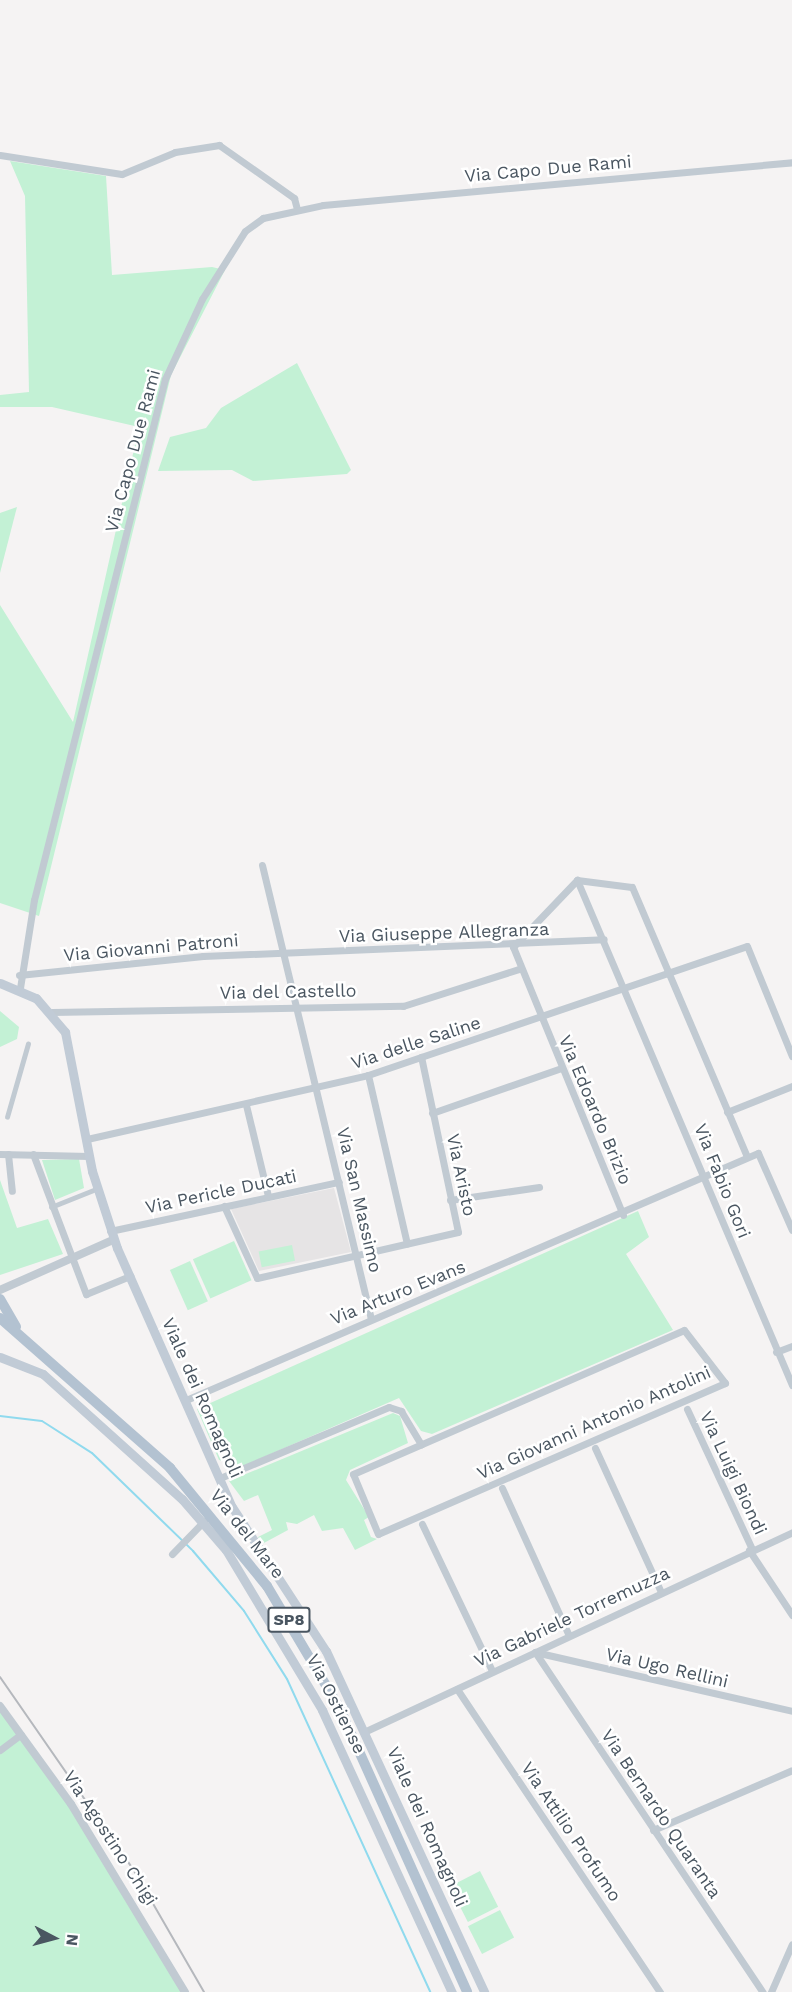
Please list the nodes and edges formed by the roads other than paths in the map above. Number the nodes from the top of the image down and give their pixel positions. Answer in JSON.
{"nodes":[{"id":1,"x":0,"y":154,"type":"edge"},
{"id":2,"x":792,"y":162,"type":"edge"},
{"id":3,"x":297,"y":209,"type":"junction"},
{"id":4,"x":262,"y":865,"type":"dead end"},
{"id":5,"x":577,"y":880,"type":"junction"},
{"id":6,"x":604,"y":939,"type":"junction"},
{"id":7,"x":513,"y":947,"type":"junction"},
{"id":8,"x":286,"y":954,"type":"junction"},
{"id":9,"x":519,"y":969,"type":"junction"},
{"id":10,"x":669,"y":972,"type":"junction"},
{"id":11,"x":19,"y":975,"type":"junction"},
{"id":12,"x":0,"y":983,"type":"edge"},
{"id":13,"x":626,"y":987,"type":"junction"},
{"id":14,"x":20,"y":988,"type":"junction"},
{"id":15,"x":298,"y":1006,"type":"junction"},
{"id":16,"x":52,"y":1012,"type":"junction"},
{"id":17,"x":539,"y":1017,"type":"junction"},
{"id":18,"x":28,"y":1044,"type":"dead end"},
{"id":19,"x":792,"y":1056,"type":"edge"},
{"id":20,"x":421,"y":1057,"type":"junction"},
{"id":21,"x":561,"y":1068,"type":"junction"},
{"id":22,"x":368,"y":1075,"type":"junction"},
{"id":23,"x":792,"y":1086,"type":"edge"},
{"id":24,"x":317,"y":1088,"type":"junction"},
{"id":25,"x":246,"y":1105,"type":"junction"},
{"id":26,"x":727,"y":1112,"type":"junction"},
{"id":27,"x":432,"y":1113,"type":"junction"},
{"id":28,"x":8,"y":1117,"type":"dead end"},
{"id":29,"x":87,"y":1139,"type":"junction"},
{"id":30,"x":4,"y":1154,"type":"edge"},
{"id":31,"x":33,"y":1154,"type":"junction"},
{"id":32,"x":89,"y":1156,"type":"junction"},
{"id":33,"x":747,"y":1157,"type":"junction"},
{"id":34,"x":705,"y":1178,"type":"junction"},
{"id":35,"x":339,"y":1182,"type":"junction"},
{"id":36,"x":539,"y":1186,"type":"dead end"},
{"id":37,"x":96,"y":1189,"type":"junction"},
{"id":38,"x":12,"y":1191,"type":"dead end"},
{"id":39,"x":268,"y":1196,"type":"junction"},
{"id":40,"x":450,"y":1200,"type":"junction"},
{"id":41,"x":224,"y":1206,"type":"junction"},
{"id":42,"x":51,"y":1207,"type":"junction"},
{"id":43,"x":623,"y":1215,"type":"junction"},
{"id":44,"x":792,"y":1230,"type":"edge"},
{"id":45,"x":112,"y":1236,"type":"junction"},
{"id":46,"x":407,"y":1244,"type":"junction"},
{"id":47,"x":356,"y":1257,"type":"junction"},
{"id":48,"x":71,"y":1259,"type":"junction"},
{"id":49,"x":130,"y":1276,"type":"junction"},
{"id":50,"x":5,"y":1284,"type":"edge"},
{"id":51,"x":0,"y":1290,"type":"edge"},
{"id":52,"x":0,"y":1299,"type":"edge"},
{"id":53,"x":0,"y":1318,"type":"edge"},
{"id":54,"x":371,"y":1319,"type":"junction"},
{"id":55,"x":0,"y":1329,"type":"edge"},
{"id":56,"x":22,"y":1337,"type":"junction"},
{"id":57,"x":792,"y":1346,"type":"edge"},
{"id":58,"x":776,"y":1352,"type":"junction"},
{"id":59,"x":0,"y":1357,"type":"edge"},
{"id":60,"x":792,"y":1385,"type":"edge"},
{"id":61,"x":186,"y":1400,"type":"junction"},
{"id":62,"x":687,"y":1409,"type":"dead end"},
{"id":63,"x":421,"y":1444,"type":"junction"},
{"id":64,"x":595,"y":1448,"type":"dead end"},
{"id":65,"x":220,"y":1478,"type":"junction"},
{"id":66,"x":502,"y":1488,"type":"dead end"},
{"id":67,"x":204,"y":1521,"type":"junction"},
{"id":68,"x":422,"y":1524,"type":"dead end"},
{"id":69,"x":792,"y":1532,"type":"edge"},
{"id":70,"x":750,"y":1550,"type":"junction"},
{"id":71,"x":172,"y":1554,"type":"dead end"},
{"id":72,"x":661,"y":1592,"type":"junction"},
{"id":73,"x":792,"y":1616,"type":"edge"},
{"id":74,"x":569,"y":1636,"type":"junction"},
{"id":75,"x":535,"y":1652,"type":"junction"},
{"id":76,"x":492,"y":1671,"type":"junction"},
{"id":77,"x":457,"y":1689,"type":"junction"},
{"id":78,"x":0,"y":1706,"type":"edge"},
{"id":79,"x":792,"y":1711,"type":"edge"},
{"id":80,"x":366,"y":1731,"type":"junction"},
{"id":81,"x":21,"y":1734,"type":"junction"},
{"id":82,"x":0,"y":1750,"type":"edge"},
{"id":83,"x":792,"y":1770,"type":"edge"},
{"id":84,"x":653,"y":1830,"type":"junction"},
{"id":85,"x":792,"y":1944,"type":"edge"},
{"id":86,"x":185,"y":1992,"type":"edge"},
{"id":87,"x":452,"y":1992,"type":"edge"},
{"id":88,"x":467,"y":1992,"type":"edge"},
{"id":89,"x":484,"y":1992,"type":"edge"},
{"id":90,"x":660,"y":1992,"type":"edge"},
{"id":91,"x":763,"y":1992,"type":"edge"},
{"id":92,"x":771,"y":1992,"type":"edge"}],
"edges":[{"from":1,"to":3,"type":"street"},
{"from":2,"to":3,"type":"street","name":"Via Capo Due Rami"},
{"from":3,"to":11,"type":"street","name":"Via Capo Due Rami"},
{"from":4,"to":8,"type":"street","name":"Via San Massimo"},
{"from":5,"to":6,"type":"street","name":"Via Fabio Gori"},
{"from":5,"to":7,"type":"street"},
{"from":5,"to":10,"type":"street"},
{"from":6,"to":7,"type":"street","name":"Via Giuseppe Allegranza"},
{"from":6,"to":13,"type":"street","name":"Via Fabio Gori"},
{"from":7,"to":8,"type":"street","name":"Via Giuseppe Allegranza"},
{"from":7,"to":9,"type":"street","name":"Via Edoardo Brizio"},
{"from":8,"to":11,"type":"street","name":"Via Giovanni Patroni"},
{"from":8,"to":15,"type":"street","name":"Via San Massimo"},
{"from":9,"to":15,"type":"street","name":"Via del Castello"},
{"from":9,"to":17,"type":"street","name":"Via Edoardo Brizio"},
{"from":10,"to":13,"type":"street","name":"Via delle Saline"},
{"from":10,"to":19,"type":"street","name":"Via delle Saline"},
{"from":10,"to":26,"type":"street"},
{"from":11,"to":14,"type":"street","name":"Via Capo Due Rami"},
{"from":12,"to":14,"type":"main road","name":"Viale dei Romagnoli"},
{"from":13,"to":17,"type":"street","name":"Via delle Saline"},
{"from":13,"to":34,"type":"street","name":"Via Fabio Gori"},
{"from":14,"to":16,"type":"main road","name":"Viale dei Romagnoli"},
{"from":15,"to":16,"type":"street","name":"Via del Castello"},
{"from":15,"to":24,"type":"street","name":"Via San Massimo"},
{"from":16,"to":29,"type":"main road","name":"Viale dei Romagnoli"},
{"from":17,"to":20,"type":"street","name":"Via delle Saline"},
{"from":17,"to":21,"type":"street","name":"Via Edoardo Brizio"},
{"from":18,"to":28,"type":"street"},
{"from":20,"to":22,"type":"street","name":"Via delle Saline"},
{"from":20,"to":27,"type":"street","name":"Via Aristo"},
{"from":21,"to":27,"type":"street"},
{"from":21,"to":43,"type":"street","name":"Via Edoardo Brizio"},
{"from":22,"to":24,"type":"street","name":"Via delle Saline"},
{"from":22,"to":46,"type":"street"},
{"from":23,"to":26,"type":"street"},
{"from":24,"to":25,"type":"street","name":"Via delle Saline"},
{"from":24,"to":35,"type":"street","name":"Via San Massimo"},
{"from":25,"to":29,"type":"street","name":"Via delle Saline"},
{"from":25,"to":39,"type":"street"},
{"from":26,"to":33,"type":"street"},
{"from":27,"to":40,"type":"street","name":"Via Aristo"},
{"from":29,"to":32,"type":"main road","name":"Viale dei Romagnoli"},
{"from":30,"to":31,"type":"street"},
{"from":30,"to":38,"type":"street"},
{"from":31,"to":32,"type":"street"},
{"from":31,"to":42,"type":"street"},
{"from":32,"to":37,"type":"main road","name":"Viale dei Romagnoli"},
{"from":33,"to":34,"type":"street","name":"Via Arturo Evans"},
{"from":33,"to":44,"type":"street","name":"Via Arturo Evans"},
{"from":34,"to":43,"type":"street","name":"Via Arturo Evans"},
{"from":34,"to":58,"type":"street","name":"Via Fabio Gori"},
{"from":35,"to":39,"type":"street","name":"Via Pericle Ducati"},
{"from":35,"to":47,"type":"street","name":"Via San Massimo"},
{"from":36,"to":40,"type":"street"},
{"from":37,"to":42,"type":"street"},
{"from":37,"to":45,"type":"main road","name":"Viale dei Romagnoli"},
{"from":39,"to":41,"type":"street","name":"Via Pericle Ducati"},
{"from":40,"to":46,"type":"street","name":"Via Aristo"},
{"from":41,"to":45,"type":"street","name":"Via Pericle Ducati"},
{"from":41,"to":47,"type":"street","name":"Via Aristo"},
{"from":42,"to":48,"type":"street"},
{"from":43,"to":54,"type":"street","name":"Via Arturo Evans"},
{"from":45,"to":48,"type":"street"},
{"from":45,"to":49,"type":"main road","name":"Viale dei Romagnoli"},
{"from":46,"to":47,"type":"street","name":"Via Aristo"},
{"from":47,"to":54,"type":"street","name":"Via San Massimo"},
{"from":48,"to":49,"type":"street"},
{"from":48,"to":50,"type":"street"},
{"from":49,"to":61,"type":"main road","name":"Viale dei Romagnoli"},
{"from":50,"to":51,"type":"street"},
{"from":52,"to":56,"type":"main road"},
{"from":53,"to":56,"type":"main road","name":"Via del Mare","number":"SP8"},
{"from":54,"to":61,"type":"street","name":"Via Arturo Evans"},
{"from":55,"to":56,"type":"main road"},
{"from":56,"to":88,"type":"main road","name":"Via del Mare","number":"SP8"},
{"from":57,"to":58,"type":"street"},
{"from":58,"to":60,"type":"street","name":"Via Fabio Gori"},
{"from":59,"to":67,"type":"main road","name":"Via Ostiense"},
{"from":61,"to":65,"type":"main road","name":"Viale dei Romagnoli"},
{"from":62,"to":70,"type":"street","name":"Via Luigi Biondi"},
{"from":63,"to":63,"type":"street","name":"Via Giovanni Antonio Antolini"},
{"from":63,"to":65,"type":"street"},
{"from":64,"to":72,"type":"street"},
{"from":65,"to":80,"type":"main road","name":"Viale dei Romagnoli"},
{"from":66,"to":74,"type":"street"},
{"from":67,"to":71,"type":"street"},
{"from":67,"to":87,"type":"main road","name":"Via Ostiense"},
{"from":68,"to":76,"type":"street"},
{"from":69,"to":70,"type":"street","name":"Via Gabriele Torremuzza"},
{"from":70,"to":72,"type":"street","name":"Via Gabriele Torremuzza"},
{"from":70,"to":73,"type":"street","name":"Via Luigi Biondi"},
{"from":72,"to":74,"type":"street","name":"Via Gabriele Torremuzza"},
{"from":74,"to":75,"type":"street","name":"Via Gabriele Torremuzza"},
{"from":75,"to":76,"type":"street","name":"Via Gabriele Torremuzza"},
{"from":75,"to":79,"type":"street","name":"Via Ugo Rellini"},
{"from":75,"to":84,"type":"street","name":"Via Bernardo Quaranta"},
{"from":76,"to":77,"type":"street","name":"Via Gabriele Torremuzza"},
{"from":77,"to":80,"type":"street","name":"Via Gabriele Torremuzza"},
{"from":77,"to":90,"type":"street","name":"Via Attilio Profumo"},
{"from":78,"to":81,"type":"street","name":"Via Agostino Chigi"},
{"from":80,"to":89,"type":"main road","name":"Viale dei Romagnoli"},
{"from":81,"to":82,"type":"street"},
{"from":81,"to":86,"type":"street","name":"Via Agostino Chigi"},
{"from":83,"to":84,"type":"street"},
{"from":84,"to":91,"type":"street","name":"Via Bernardo Quaranta"},
{"from":85,"to":92,"type":"street"}]}
